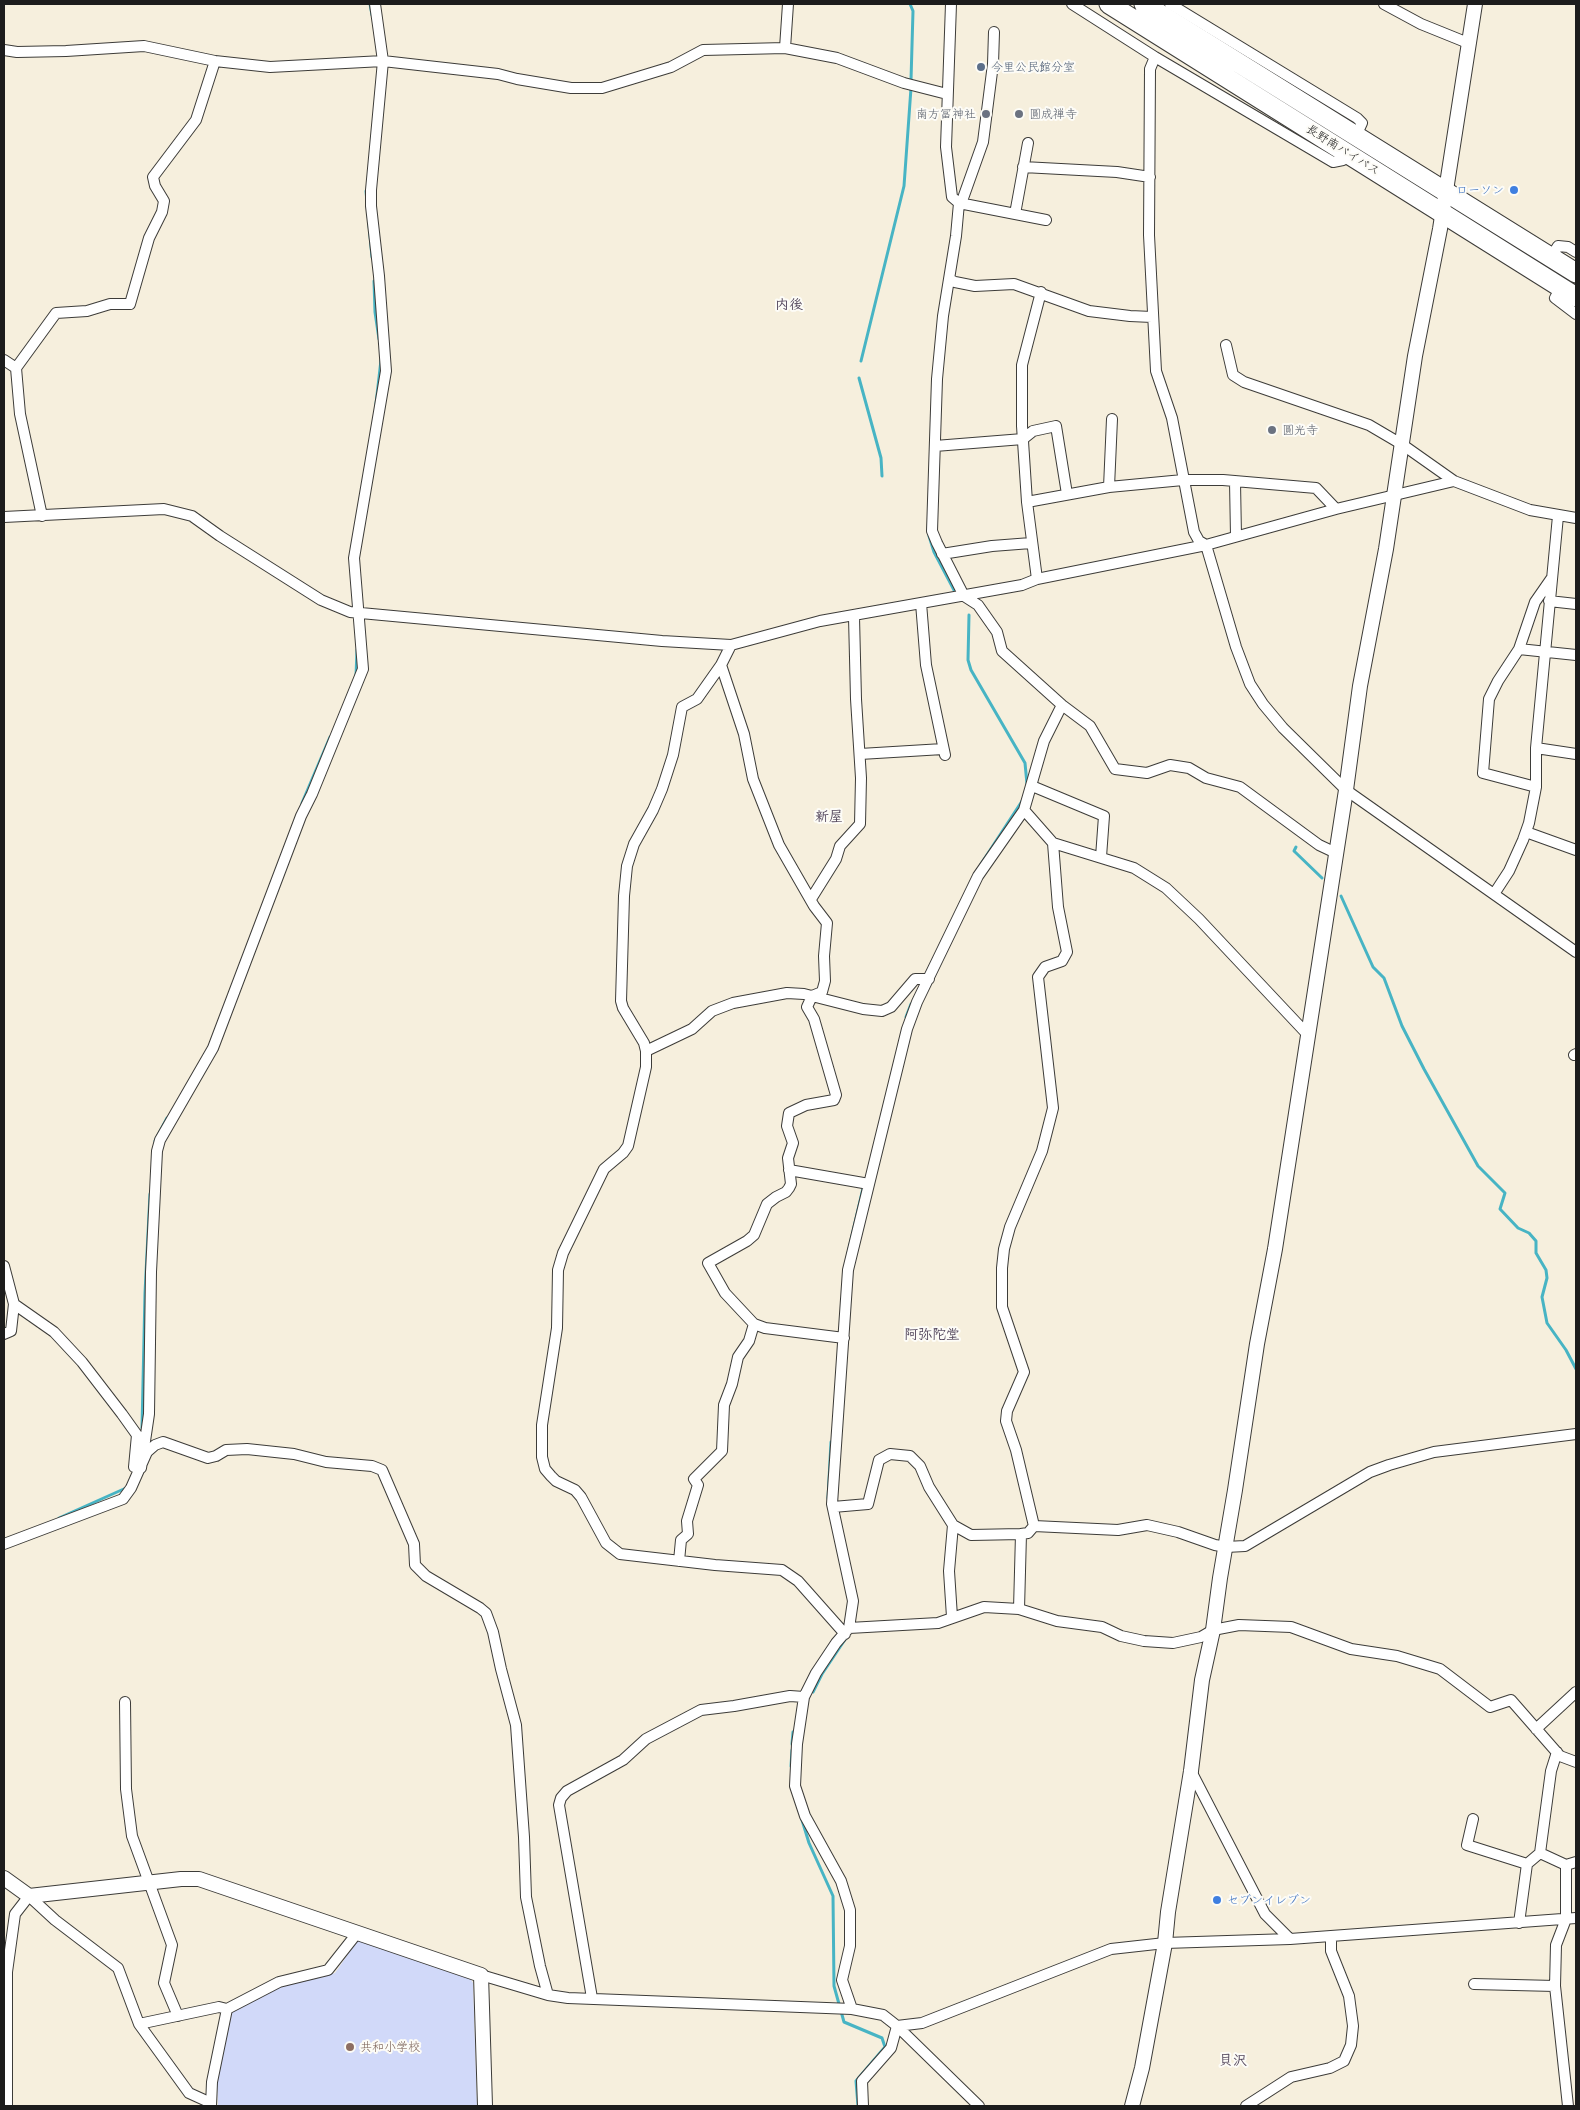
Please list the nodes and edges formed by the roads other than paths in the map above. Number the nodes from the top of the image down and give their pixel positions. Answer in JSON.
{"nodes":[{"id":1,"x":375,"y":4,"type":"edge"},
{"id":2,"x":788,"y":4,"type":"edge"},
{"id":3,"x":951,"y":4,"type":"edge"},
{"id":4,"x":1072,"y":4,"type":"edge"},
{"id":5,"x":1110,"y":4,"type":"edge"},
{"id":6,"x":1144,"y":4,"type":"edge"},
{"id":7,"x":1170,"y":4,"type":"edge"},
{"id":8,"x":1384,"y":4,"type":"edge"},
{"id":9,"x":1475,"y":4,"type":"edge"},
{"id":10,"x":994,"y":32,"type":"dead end"},
{"id":11,"x":1468,"y":43,"type":"junction"},
{"id":12,"x":785,"y":48,"type":"junction"},
{"id":13,"x":4,"y":50,"type":"edge"},
{"id":14,"x":1155,"y":57,"type":"junction"},
{"id":15,"x":215,"y":61,"type":"junction"},
{"id":16,"x":383,"y":61,"type":"junction"},
{"id":17,"x":947,"y":94,"type":"junction"},
{"id":18,"x":1356,"y":136,"type":"junction"},
{"id":19,"x":1028,"y":144,"type":"dead end"},
{"id":20,"x":1347,"y":153,"type":"junction"},
{"id":21,"x":1023,"y":167,"type":"junction"},
{"id":22,"x":1150,"y":177,"type":"junction"},
{"id":23,"x":1445,"y":192,"type":"junction"},
{"id":24,"x":959,"y":203,"type":"junction"},
{"id":25,"x":1442,"y":212,"type":"junction"},
{"id":26,"x":1015,"y":214,"type":"junction"},
{"id":27,"x":1046,"y":220,"type":"dead end"},
{"id":28,"x":1576,"y":252,"type":"edge"},
{"id":29,"x":1551,"y":257,"type":"junction"},
{"id":30,"x":1576,"y":273,"type":"edge"},
{"id":31,"x":949,"y":279,"type":"junction"},
{"id":32,"x":1040,"y":292,"type":"junction"},
{"id":33,"x":1568,"y":292,"type":"edge"},
{"id":34,"x":1576,"y":314,"type":"edge"},
{"id":35,"x":1152,"y":317,"type":"junction"},
{"id":36,"x":1226,"y":345,"type":"dead end"},
{"id":37,"x":4,"y":360,"type":"edge"},
{"id":38,"x":16,"y":368,"type":"junction"},
{"id":39,"x":1112,"y":419,"type":"dead end"},
{"id":40,"x":1023,"y":440,"type":"junction"},
{"id":41,"x":1403,"y":445,"type":"junction"},
{"id":42,"x":935,"y":446,"type":"junction"},
{"id":43,"x":1184,"y":480,"type":"junction"},
{"id":44,"x":1454,"y":481,"type":"junction"},
{"id":45,"x":1235,"y":482,"type":"junction"},
{"id":46,"x":1109,"y":487,"type":"junction"},
{"id":47,"x":1067,"y":494,"type":"junction"},
{"id":48,"x":1394,"y":496,"type":"junction"},
{"id":49,"x":1027,"y":502,"type":"junction"},
{"id":50,"x":1336,"y":509,"type":"junction"},
{"id":51,"x":42,"y":516,"type":"junction"},
{"id":52,"x":1558,"y":516,"type":"junction"},
{"id":53,"x":4,"y":518,"type":"edge"},
{"id":54,"x":1576,"y":518,"type":"edge"},
{"id":55,"x":1236,"y":536,"type":"junction"},
{"id":56,"x":1031,"y":543,"type":"junction"},
{"id":57,"x":1206,"y":545,"type":"junction"},
{"id":58,"x":942,"y":554,"type":"junction"},
{"id":59,"x":1553,"y":576,"type":"junction"},
{"id":60,"x":1037,"y":579,"type":"junction"},
{"id":61,"x":964,"y":596,"type":"junction"},
{"id":62,"x":1549,"y":601,"type":"junction"},
{"id":63,"x":921,"y":604,"type":"junction"},
{"id":64,"x":1576,"y":604,"type":"edge"},
{"id":65,"x":355,"y":612,"type":"junction"},
{"id":66,"x":854,"y":617,"type":"junction"},
{"id":67,"x":731,"y":645,"type":"junction"},
{"id":68,"x":1520,"y":650,"type":"junction"},
{"id":69,"x":1545,"y":651,"type":"junction"},
{"id":70,"x":1576,"y":656,"type":"edge"},
{"id":71,"x":721,"y":664,"type":"junction"},
{"id":72,"x":1062,"y":705,"type":"junction"},
{"id":73,"x":1536,"y":748,"type":"junction"},
{"id":74,"x":860,"y":754,"type":"junction"},
{"id":75,"x":1576,"y":754,"type":"edge"},
{"id":76,"x":1032,"y":786,"type":"junction"},
{"id":77,"x":1536,"y":787,"type":"junction"},
{"id":78,"x":1346,"y":790,"type":"junction"},
{"id":79,"x":1024,"y":810,"type":"junction"},
{"id":80,"x":1526,"y":832,"type":"junction"},
{"id":81,"x":1053,"y":842,"type":"junction"},
{"id":82,"x":1576,"y":850,"type":"edge"},
{"id":83,"x":1336,"y":853,"type":"junction"},
{"id":84,"x":1101,"y":856,"type":"junction"},
{"id":85,"x":1494,"y":894,"type":"junction"},
{"id":86,"x":811,"y":899,"type":"junction"},
{"id":87,"x":1576,"y":952,"type":"edge"},
{"id":88,"x":929,"y":979,"type":"junction"},
{"id":89,"x":812,"y":996,"type":"junction"},
{"id":90,"x":1308,"y":1035,"type":"junction"},
{"id":91,"x":646,"y":1051,"type":"junction"},
{"id":92,"x":789,"y":1170,"type":"junction"},
{"id":93,"x":869,"y":1184,"type":"junction"},
{"id":94,"x":4,"y":1266,"type":"edge"},
{"id":95,"x":14,"y":1304,"type":"junction"},
{"id":96,"x":754,"y":1324,"type":"junction"},
{"id":97,"x":4,"y":1334,"type":"edge"},
{"id":98,"x":844,"y":1338,"type":"junction"},
{"id":99,"x":1576,"y":1434,"type":"edge"},
{"id":100,"x":140,"y":1468,"type":"junction"},
{"id":101,"x":833,"y":1507,"type":"junction"},
{"id":102,"x":953,"y":1524,"type":"junction"},
{"id":103,"x":1034,"y":1526,"type":"junction"},
{"id":104,"x":1021,"y":1534,"type":"junction"},
{"id":105,"x":4,"y":1544,"type":"edge"},
{"id":106,"x":1226,"y":1547,"type":"junction"},
{"id":107,"x":679,"y":1561,"type":"junction"},
{"id":108,"x":1019,"y":1609,"type":"junction"},
{"id":109,"x":952,"y":1618,"type":"junction"},
{"id":110,"x":1214,"y":1630,"type":"junction"},
{"id":111,"x":847,"y":1631,"type":"junction"},
{"id":112,"x":1576,"y":1692,"type":"edge"},
{"id":113,"x":804,"y":1697,"type":"junction"},
{"id":114,"x":125,"y":1702,"type":"dead end"},
{"id":115,"x":1536,"y":1729,"type":"junction"},
{"id":116,"x":1557,"y":1752,"type":"junction"},
{"id":117,"x":1576,"y":1762,"type":"edge"},
{"id":118,"x":1191,"y":1771,"type":"junction"},
{"id":119,"x":1473,"y":1819,"type":"dead end"},
{"id":120,"x":1540,"y":1853,"type":"junction"},
{"id":121,"x":1576,"y":1862,"type":"edge"},
{"id":122,"x":1527,"y":1864,"type":"junction"},
{"id":123,"x":1566,"y":1865,"type":"junction"},
{"id":124,"x":4,"y":1878,"type":"edge"},
{"id":125,"x":149,"y":1884,"type":"junction"},
{"id":126,"x":29,"y":1896,"type":"junction"},
{"id":127,"x":1571,"y":1919,"type":"edge"},
{"id":128,"x":1518,"y":1922,"type":"junction"},
{"id":129,"x":358,"y":1932,"type":"junction"},
{"id":130,"x":1331,"y":1936,"type":"junction"},
{"id":131,"x":1290,"y":1939,"type":"junction"},
{"id":132,"x":1165,"y":1943,"type":"junction"},
{"id":133,"x":481,"y":1975,"type":"junction"},
{"id":134,"x":1474,"y":1984,"type":"dead end"},
{"id":135,"x":1555,"y":1986,"type":"junction"},
{"id":136,"x":548,"y":1994,"type":"junction"},
{"id":137,"x":592,"y":1998,"type":"junction"},
{"id":138,"x":852,"y":2009,"type":"junction"},
{"id":139,"x":227,"y":2010,"type":"junction"},
{"id":140,"x":178,"y":2016,"type":"junction"},
{"id":141,"x":139,"y":2024,"type":"junction"},
{"id":142,"x":897,"y":2026,"type":"junction"},
{"id":143,"x":211,"y":2105,"type":"edge"},
{"id":144,"x":7,"y":2106,"type":"edge"},
{"id":145,"x":485,"y":2106,"type":"edge"},
{"id":146,"x":863,"y":2106,"type":"edge"},
{"id":147,"x":978,"y":2106,"type":"edge"},
{"id":148,"x":1132,"y":2106,"type":"edge"},
{"id":149,"x":1246,"y":2106,"type":"edge"},
{"id":150,"x":1568,"y":2106,"type":"edge"}],
"edges":[{"from":1,"to":16,"type":"street"},
{"from":2,"to":12,"type":"street"},
{"from":3,"to":17,"type":"street"},
{"from":4,"to":14,"type":"street"},
{"from":5,"to":20,"type":"highway","name":"長野南バイパス"},
{"from":6,"to":18,"type":"highway","name":"長野南バイパス"},
{"from":7,"to":18,"type":"street"},
{"from":8,"to":11,"type":"street"},
{"from":9,"to":11,"type":"street"},
{"from":10,"to":24,"type":"street"},
{"from":11,"to":23,"type":"street"},
{"from":12,"to":16,"type":"street"},
{"from":12,"to":17,"type":"street"},
{"from":13,"to":15,"type":"street"},
{"from":14,"to":20,"type":"street"},
{"from":14,"to":22,"type":"street"},
{"from":15,"to":16,"type":"street"},
{"from":15,"to":38,"type":"street"},
{"from":16,"to":65,"type":"street"},
{"from":17,"to":24,"type":"street"},
{"from":18,"to":23,"type":"highway","name":"長野南バイパス"},
{"from":19,"to":21,"type":"street"},
{"from":20,"to":25,"type":"highway","name":"長野南バイパス"},
{"from":21,"to":22,"type":"street"},
{"from":21,"to":26,"type":"street"},
{"from":22,"to":35,"type":"street"},
{"from":23,"to":25,"type":"street"},
{"from":23,"to":29,"type":"highway","name":"長野南バイパス"},
{"from":24,"to":26,"type":"street"},
{"from":24,"to":31,"type":"street"},
{"from":25,"to":33,"type":"highway","name":"長野南バイパス"},
{"from":25,"to":41,"type":"street"},
{"from":26,"to":27,"type":"street"},
{"from":28,"to":29,"type":"street"},
{"from":29,"to":30,"type":"highway","name":"長野南バイパス"},
{"from":31,"to":32,"type":"street"},
{"from":31,"to":42,"type":"street"},
{"from":32,"to":35,"type":"street"},
{"from":32,"to":40,"type":"street"},
{"from":33,"to":34,"type":"street"},
{"from":35,"to":43,"type":"street"},
{"from":36,"to":41,"type":"street"},
{"from":37,"to":38,"type":"street"},
{"from":38,"to":51,"type":"street"},
{"from":39,"to":46,"type":"street"},
{"from":40,"to":42,"type":"street"},
{"from":40,"to":47,"type":"street"},
{"from":40,"to":49,"type":"street"},
{"from":41,"to":44,"type":"street"},
{"from":41,"to":48,"type":"street"},
{"from":42,"to":58,"type":"street"},
{"from":43,"to":45,"type":"street"},
{"from":43,"to":46,"type":"street"},
{"from":43,"to":57,"type":"street"},
{"from":44,"to":48,"type":"street"},
{"from":44,"to":52,"type":"street"},
{"from":45,"to":50,"type":"street"},
{"from":45,"to":55,"type":"street"},
{"from":46,"to":47,"type":"street"},
{"from":47,"to":49,"type":"street"},
{"from":48,"to":50,"type":"street"},
{"from":48,"to":78,"type":"street"},
{"from":49,"to":56,"type":"street"},
{"from":50,"to":55,"type":"street"},
{"from":51,"to":53,"type":"street"},
{"from":51,"to":65,"type":"street"},
{"from":52,"to":54,"type":"street"},
{"from":52,"to":59,"type":"street"},
{"from":55,"to":57,"type":"street"},
{"from":56,"to":58,"type":"street"},
{"from":56,"to":60,"type":"street"},
{"from":57,"to":60,"type":"street"},
{"from":57,"to":78,"type":"street"},
{"from":58,"to":61,"type":"street"},
{"from":59,"to":62,"type":"street"},
{"from":59,"to":68,"type":"street"},
{"from":60,"to":61,"type":"street"},
{"from":61,"to":63,"type":"street"},
{"from":61,"to":72,"type":"street"},
{"from":62,"to":64,"type":"street"},
{"from":62,"to":69,"type":"street"},
{"from":63,"to":66,"type":"street"},
{"from":63,"to":74,"type":"street"},
{"from":65,"to":67,"type":"street"},
{"from":65,"to":100,"type":"street"},
{"from":66,"to":67,"type":"street"},
{"from":66,"to":74,"type":"street"},
{"from":67,"to":71,"type":"street"},
{"from":68,"to":69,"type":"street"},
{"from":68,"to":77,"type":"street"},
{"from":69,"to":70,"type":"street"},
{"from":69,"to":73,"type":"street"},
{"from":71,"to":86,"type":"street"},
{"from":71,"to":91,"type":"street"},
{"from":72,"to":76,"type":"street"},
{"from":72,"to":83,"type":"street"},
{"from":73,"to":75,"type":"street"},
{"from":73,"to":77,"type":"street"},
{"from":74,"to":86,"type":"street"},
{"from":76,"to":79,"type":"street"},
{"from":76,"to":84,"type":"street"},
{"from":77,"to":80,"type":"street"},
{"from":78,"to":83,"type":"street"},
{"from":78,"to":85,"type":"street"},
{"from":79,"to":81,"type":"street"},
{"from":79,"to":88,"type":"street"},
{"from":80,"to":82,"type":"street"},
{"from":80,"to":85,"type":"street"},
{"from":81,"to":84,"type":"street"},
{"from":81,"to":103,"type":"street"},
{"from":83,"to":90,"type":"street"},
{"from":84,"to":90,"type":"street"},
{"from":85,"to":87,"type":"street"},
{"from":86,"to":89,"type":"street"},
{"from":88,"to":89,"type":"street"},
{"from":88,"to":93,"type":"street"},
{"from":89,"to":91,"type":"street"},
{"from":89,"to":92,"type":"street"},
{"from":90,"to":106,"type":"street"},
{"from":91,"to":107,"type":"street"},
{"from":92,"to":93,"type":"street"},
{"from":92,"to":96,"type":"street"},
{"from":93,"to":98,"type":"street"},
{"from":94,"to":95,"type":"street"},
{"from":95,"to":97,"type":"street"},
{"from":95,"to":100,"type":"street"},
{"from":96,"to":98,"type":"street"},
{"from":96,"to":107,"type":"street"},
{"from":98,"to":101,"type":"street"},
{"from":99,"to":106,"type":"street"},
{"from":100,"to":105,"type":"street"},
{"from":100,"to":136,"type":"street"},
{"from":101,"to":102,"type":"street"},
{"from":101,"to":111,"type":"street"},
{"from":102,"to":104,"type":"street"},
{"from":102,"to":109,"type":"street"},
{"from":103,"to":104,"type":"street"},
{"from":103,"to":106,"type":"street"},
{"from":104,"to":108,"type":"street"},
{"from":106,"to":110,"type":"street"},
{"from":107,"to":111,"type":"street"},
{"from":108,"to":109,"type":"street"},
{"from":108,"to":110,"type":"street"},
{"from":109,"to":111,"type":"street"},
{"from":110,"to":115,"type":"street"},
{"from":110,"to":118,"type":"street"},
{"from":111,"to":113,"type":"street"},
{"from":112,"to":115,"type":"street"},
{"from":113,"to":137,"type":"street"},
{"from":113,"to":138,"type":"street"},
{"from":114,"to":125,"type":"street"},
{"from":115,"to":116,"type":"street"},
{"from":116,"to":117,"type":"street"},
{"from":116,"to":120,"type":"street"},
{"from":118,"to":131,"type":"street"},
{"from":118,"to":132,"type":"street"},
{"from":119,"to":122,"type":"street"},
{"from":120,"to":122,"type":"street"},
{"from":120,"to":123,"type":"street"},
{"from":121,"to":123,"type":"street"},
{"from":122,"to":128,"type":"street"},
{"from":123,"to":127,"type":"street"},
{"from":124,"to":126,"type":"street"},
{"from":125,"to":126,"type":"street"},
{"from":125,"to":129,"type":"street"},
{"from":125,"to":140,"type":"street"},
{"from":126,"to":141,"type":"street"},
{"from":126,"to":144,"type":"street"},
{"from":127,"to":128,"type":"street"},
{"from":127,"to":135,"type":"street"},
{"from":128,"to":130,"type":"street"},
{"from":129,"to":133,"type":"street"},
{"from":129,"to":139,"type":"street"},
{"from":130,"to":131,"type":"street"},
{"from":130,"to":149,"type":"street"},
{"from":131,"to":132,"type":"street"},
{"from":132,"to":142,"type":"street"},
{"from":132,"to":148,"type":"street"},
{"from":133,"to":136,"type":"street"},
{"from":133,"to":145,"type":"street"},
{"from":134,"to":135,"type":"street"},
{"from":135,"to":150,"type":"street"},
{"from":136,"to":137,"type":"street"},
{"from":137,"to":138,"type":"street"},
{"from":138,"to":142,"type":"street"},
{"from":139,"to":140,"type":"street"},
{"from":139,"to":143,"type":"street"},
{"from":140,"to":141,"type":"street"},
{"from":141,"to":143,"type":"street"},
{"from":142,"to":146,"type":"street"},
{"from":142,"to":147,"type":"street"}]}
